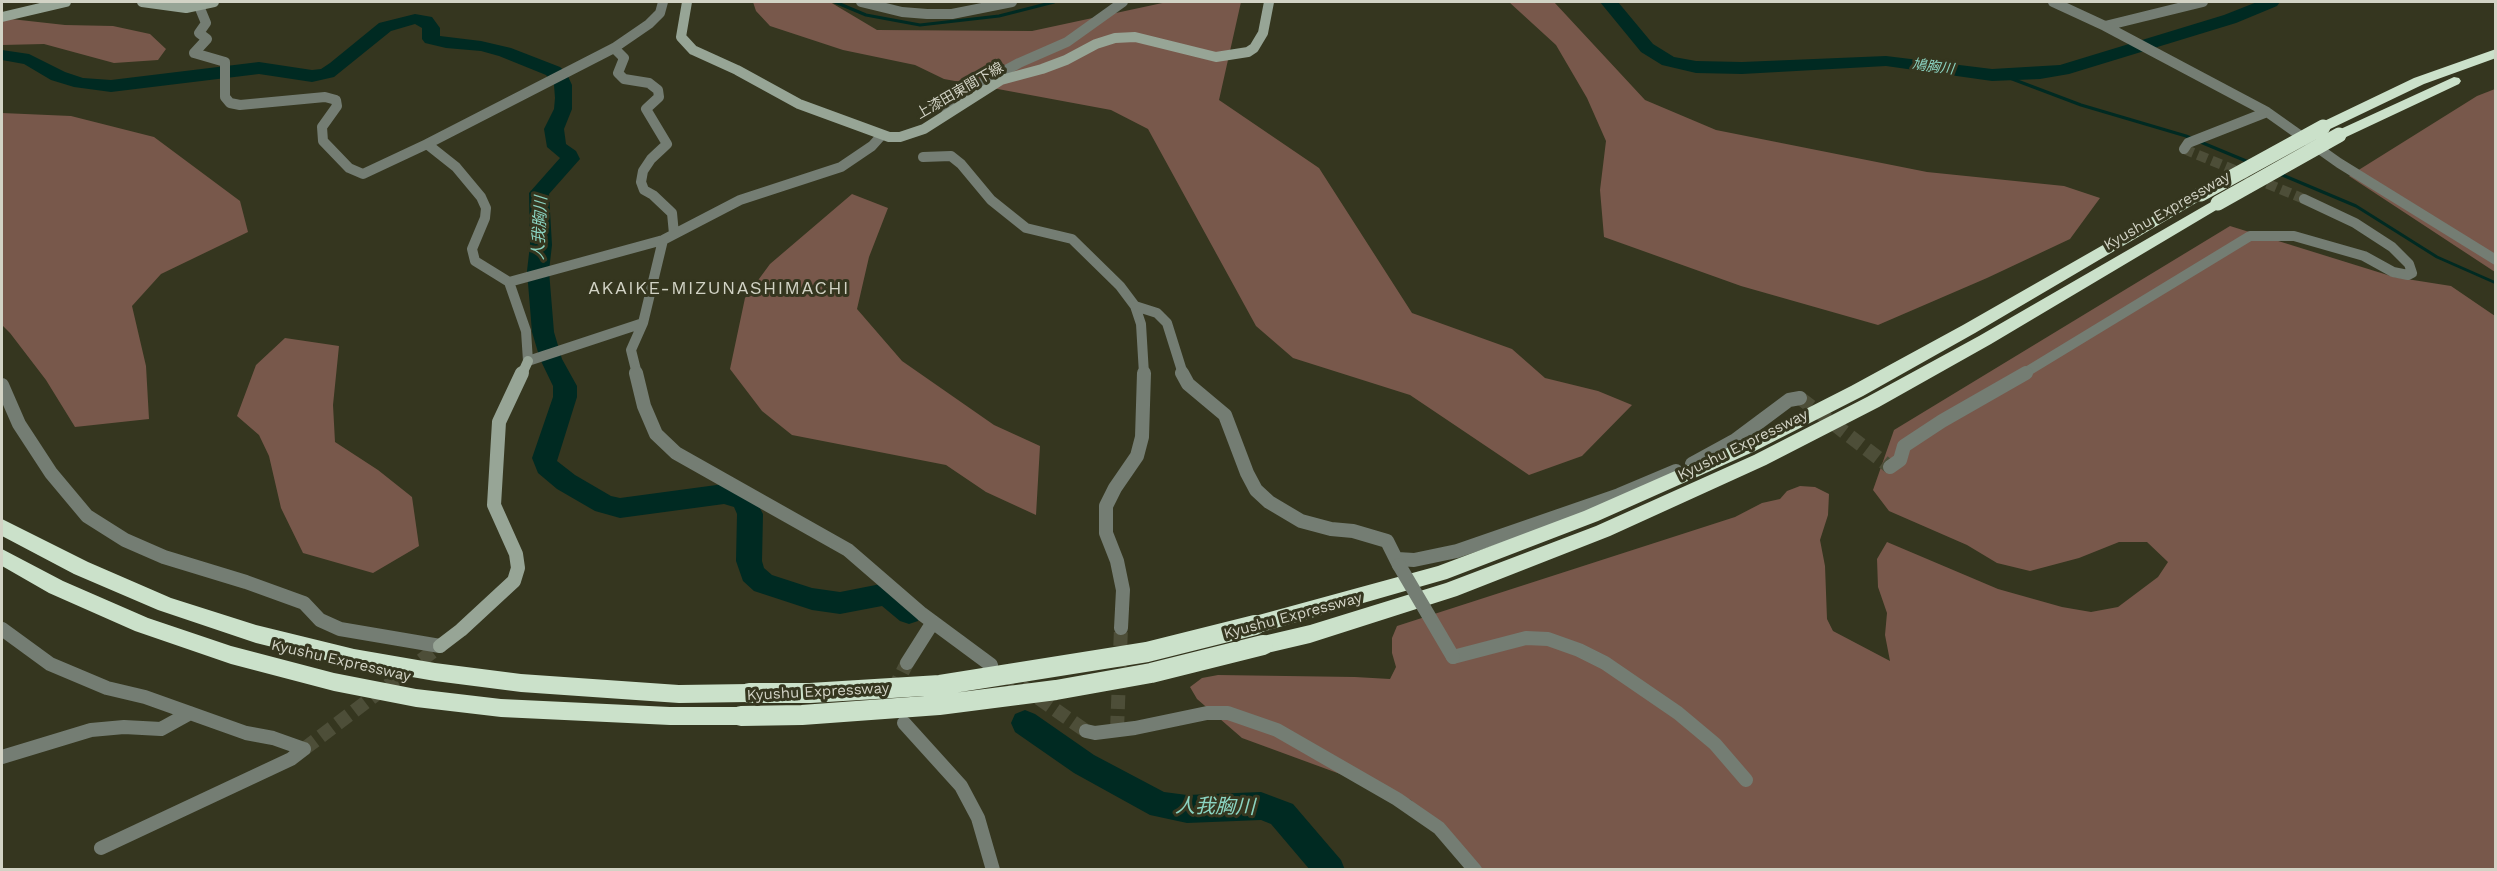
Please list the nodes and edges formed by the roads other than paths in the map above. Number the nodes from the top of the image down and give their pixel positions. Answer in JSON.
{"nodes":[{"id":1,"x":66,"y":2,"type":"edge"},
{"id":2,"x":142,"y":2,"type":"edge"},
{"id":3,"x":214,"y":2,"type":"edge"},
{"id":4,"x":663,"y":2,"type":"edge"},
{"id":5,"x":687,"y":2,"type":"edge"},
{"id":6,"x":861,"y":2,"type":"edge"},
{"id":7,"x":1012,"y":2,"type":"edge"},
{"id":8,"x":1123,"y":2,"type":"edge"},
{"id":9,"x":1269,"y":2,"type":"edge"},
{"id":10,"x":2054,"y":2,"type":"edge"},
{"id":11,"x":2203,"y":2,"type":"edge"},
{"id":12,"x":200,"y":6,"type":"junction"},
{"id":13,"x":2,"y":17,"type":"edge"},
{"id":14,"x":2105,"y":26,"type":"junction"},
{"id":15,"x":614,"y":48,"type":"junction"},
{"id":16,"x":2496,"y":53,"type":"edge"},
{"id":17,"x":2496,"y":66,"type":"edge"},
{"id":18,"x":2267,"y":112,"type":"junction"},
{"id":19,"x":943,"y":117,"type":"junction"},
{"id":20,"x":881,"y":136,"type":"junction"},
{"id":21,"x":427,"y":144,"type":"junction"},
{"id":22,"x":2184,"y":149,"type":"dead end"},
{"id":23,"x":923,"y":157,"type":"dead end"},
{"id":24,"x":2304,"y":199,"type":"tunnel mouth"},
{"id":25,"x":674,"y":234,"type":"junction"},
{"id":26,"x":663,"y":240,"type":"junction"},
{"id":27,"x":2496,"y":260,"type":"edge"},
{"id":28,"x":509,"y":282,"type":"junction"},
{"id":29,"x":1135,"y":306,"type":"junction"},
{"id":30,"x":643,"y":323,"type":"junction"},
{"id":31,"x":528,"y":361,"type":"junction"},
{"id":32,"x":2,"y":385,"type":"edge"},
{"id":33,"x":1800,"y":398,"type":"dead end"},
{"id":34,"x":1890,"y":467,"type":"dead end"},
{"id":35,"x":2,"y":527,"type":"edge"},
{"id":36,"x":2,"y":557,"type":"edge"},
{"id":37,"x":1398,"y":562,"type":"junction"},
{"id":38,"x":933,"y":622,"type":"junction"},
{"id":39,"x":1121,"y":628,"type":"tunnel mouth"},
{"id":40,"x":2,"y":629,"type":"edge"},
{"id":41,"x":440,"y":646,"type":"joint"},
{"id":42,"x":907,"y":663,"type":"tunnel mouth"},
{"id":43,"x":991,"y":664,"type":"tunnel mouth"},
{"id":44,"x":190,"y":713,"type":"junction"},
{"id":45,"x":904,"y":723,"type":"dead end"},
{"id":46,"x":1086,"y":730,"type":"tunnel mouth"},
{"id":47,"x":2,"y":757,"type":"edge"},
{"id":48,"x":1746,"y":780,"type":"dead end"},
{"id":49,"x":101,"y":848,"type":"dead end"},
{"id":50,"x":993,"y":870,"type":"edge"},
{"id":51,"x":1475,"y":870,"type":"edge"}],
"edges":[{"from":1,"to":13,"type":"main road"},
{"from":2,"to":12,"type":"main road"},
{"from":3,"to":12,"type":"main road"},
{"from":4,"to":15,"type":"street"},
{"from":5,"to":20,"type":"main road","name":"上漆田東間下線"},
{"from":6,"to":7,"type":"street"},
{"from":8,"to":19,"type":"street"},
{"from":9,"to":19,"type":"main road","name":"上漆田東間下線"},
{"from":10,"to":14,"type":"street"},
{"from":11,"to":14,"type":"street"},
{"from":12,"to":21,"type":"street"},
{"from":14,"to":18,"type":"street"},
{"from":15,"to":21,"type":"street"},
{"from":15,"to":25,"type":"street"},
{"from":16,"to":35,"type":"highway","name":"Kyushu Expressway","bridge":true},
{"from":17,"to":36,"type":"highway","name":"Kyushu Expressway","bridge":true},
{"from":18,"to":22,"type":"street"},
{"from":18,"to":27,"type":"street"},
{"from":19,"to":20,"type":"main road","name":"上漆田東間下線"},
{"from":20,"to":25,"type":"street"},
{"from":21,"to":28,"type":"street"},
{"from":23,"to":29,"type":"street"},
{"from":24,"to":34,"type":"street"},
{"from":25,"to":26,"type":"street"},
{"from":26,"to":28,"type":"street"},
{"from":26,"to":30,"type":"street"},
{"from":28,"to":31,"type":"street"},
{"from":29,"to":37,"type":"street"},
{"from":29,"to":39,"type":"street"},
{"from":30,"to":31,"type":"street"},
{"from":30,"to":38,"type":"street"},
{"from":31,"to":41,"type":"main road"},
{"from":32,"to":41,"type":"street"},
{"from":33,"to":37,"type":"street"},
{"from":37,"to":48,"type":"street","bridge":true},
{"from":38,"to":42,"type":"street"},
{"from":38,"to":43,"type":"street"},
{"from":40,"to":44,"type":"street"},
{"from":44,"to":47,"type":"street"},
{"from":44,"to":49,"type":"street"},
{"from":45,"to":50,"type":"street"},
{"from":46,"to":51,"type":"street"}]}
